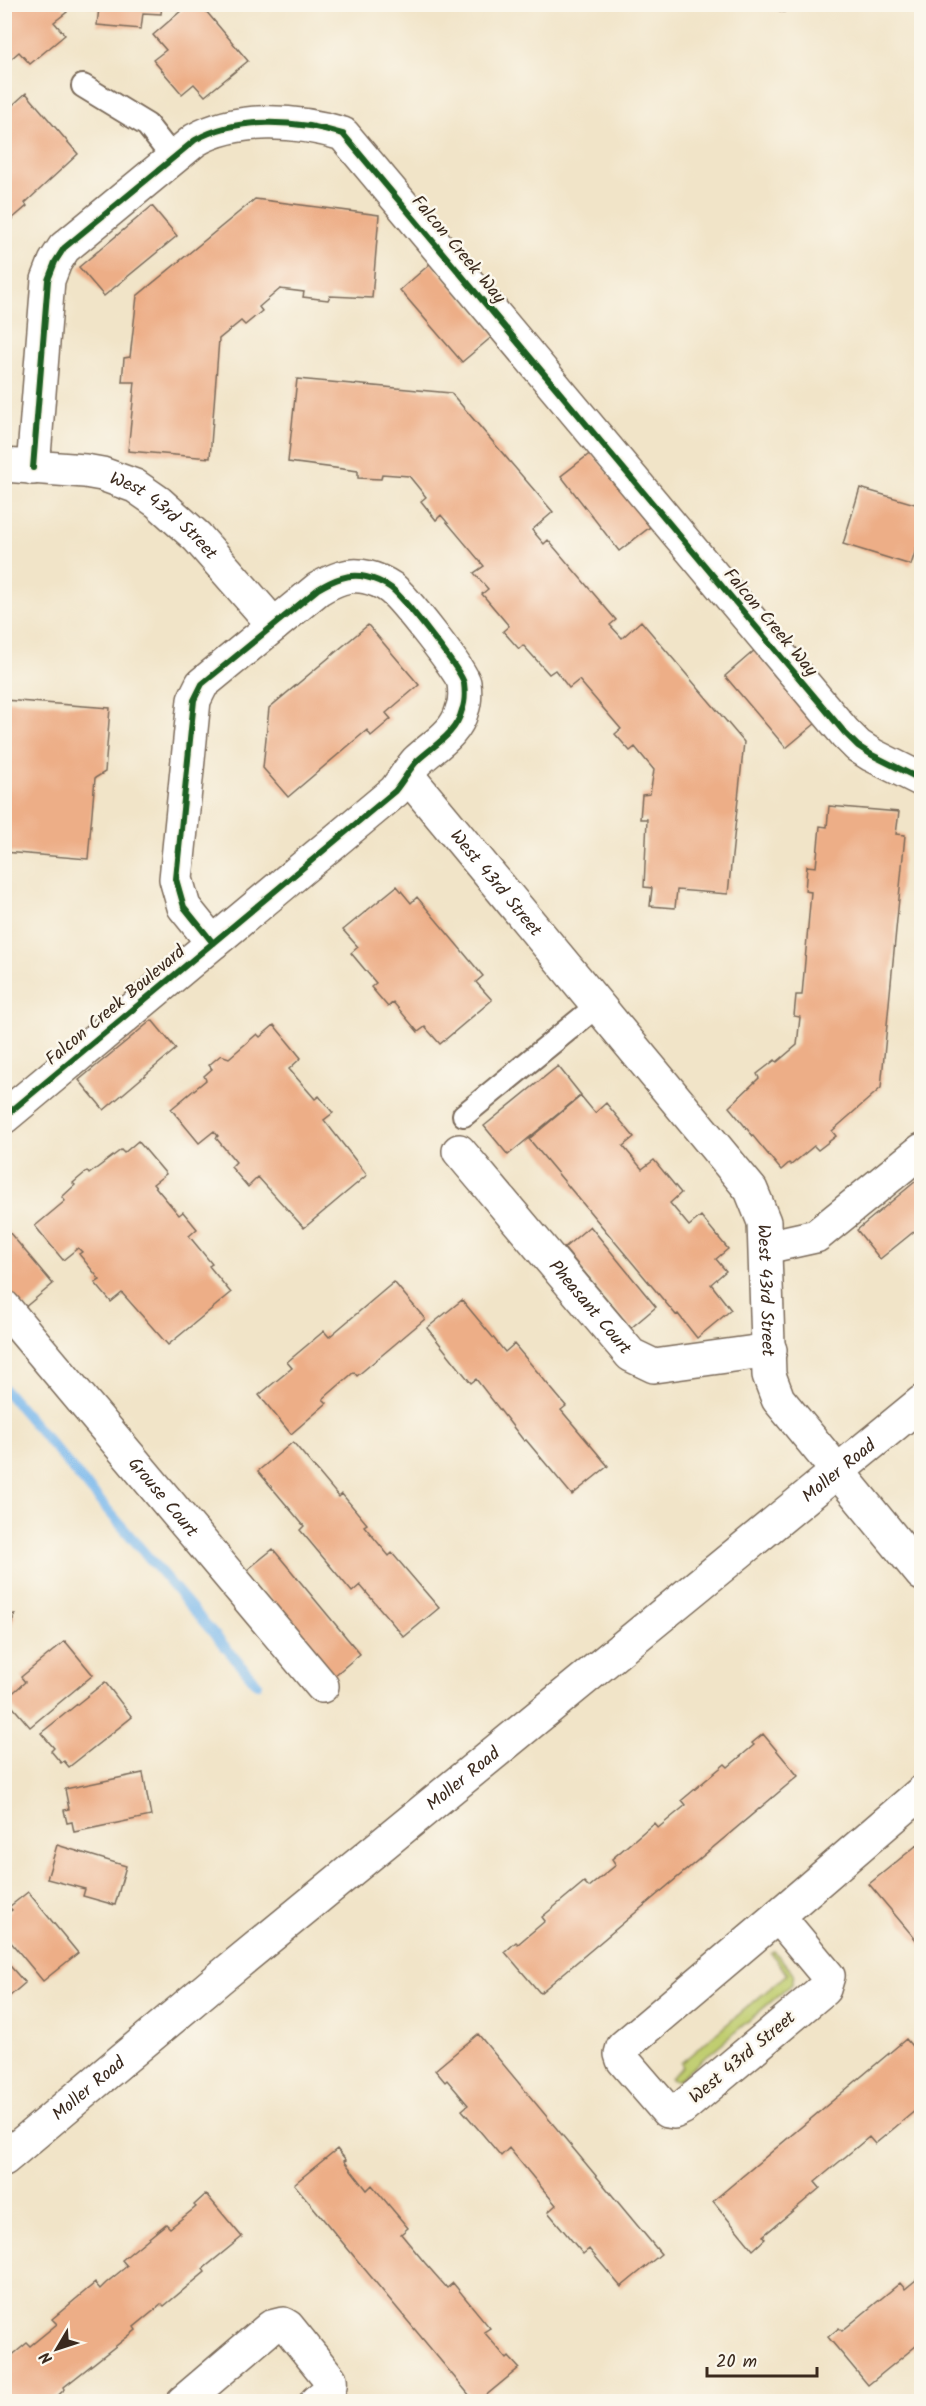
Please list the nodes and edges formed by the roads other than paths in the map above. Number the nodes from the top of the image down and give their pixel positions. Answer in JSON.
{"nodes":[{"id":1,"x":83,"y":86,"type":"dead end"},
{"id":2,"x":173,"y":158,"type":"junction"},
{"id":3,"x":19,"y":467,"type":"edge"},
{"id":4,"x":274,"y":625,"type":"junction"},
{"id":5,"x":407,"y":776,"type":"junction"},
{"id":6,"x":921,"y":780,"type":"edge"},
{"id":7,"x":213,"y":943,"type":"junction"},
{"id":8,"x":598,"y":1005,"type":"junction"},
{"id":9,"x":464,"y":1115,"type":"dead end"},
{"id":10,"x":4,"y":1117,"type":"edge"},
{"id":11,"x":921,"y":1150,"type":"edge"},
{"id":12,"x":459,"y":1151,"type":"dead end"},
{"id":13,"x":766,"y":1247,"type":"junction"},
{"id":14,"x":4,"y":1307,"type":"edge"},
{"id":15,"x":770,"y":1350,"type":"junction"},
{"id":16,"x":921,"y":1402,"type":"edge"},
{"id":17,"x":837,"y":1473,"type":"junction"},
{"id":18,"x":921,"y":1574,"type":"edge"},
{"id":19,"x":322,"y":1686,"type":"dead end"},
{"id":20,"x":921,"y":1792,"type":"edge"},
{"id":21,"x":777,"y":1916,"type":"junction"},
{"id":22,"x":4,"y":2159,"type":"edge"},
{"id":23,"x":183,"y":2402,"type":"edge"},
{"id":24,"x":316,"y":2402,"type":"edge"}],
"edges":[{"from":1,"to":2,"type":"lane"},
{"from":2,"to":3,"type":"street","name":"Falcon Creek Way"},
{"from":2,"to":6,"type":"street","name":"Falcon Creek Way"},
{"from":3,"to":4,"type":"street","name":"West 43rd Street"},
{"from":4,"to":5,"type":"street"},
{"from":4,"to":7,"type":"street"},
{"from":5,"to":7,"type":"street","name":"Falcon Creek Boulevard"},
{"from":5,"to":8,"type":"street","name":"West 43rd Street"},
{"from":7,"to":10,"type":"street","name":"Falcon Creek Boulevard"},
{"from":8,"to":9,"type":"lane"},
{"from":8,"to":13,"type":"street","name":"West 43rd Street"},
{"from":11,"to":13,"type":"street"},
{"from":12,"to":15,"type":"street","name":"Pheasant Court"},
{"from":13,"to":15,"type":"street","name":"West 43rd Street"},
{"from":14,"to":19,"type":"street","name":"Grouse Court"},
{"from":15,"to":17,"type":"street","name":"West 43rd Street"},
{"from":16,"to":17,"type":"street","name":"Moller Road"},
{"from":17,"to":18,"type":"street","name":"West 43rd Street"},
{"from":17,"to":22,"type":"street","name":"Moller Road"},
{"from":20,"to":21,"type":"street","name":"West 43rd Street"},
{"from":21,"to":21,"type":"street","name":"West 43rd Street"},
{"from":23,"to":24,"type":"street"}]}
